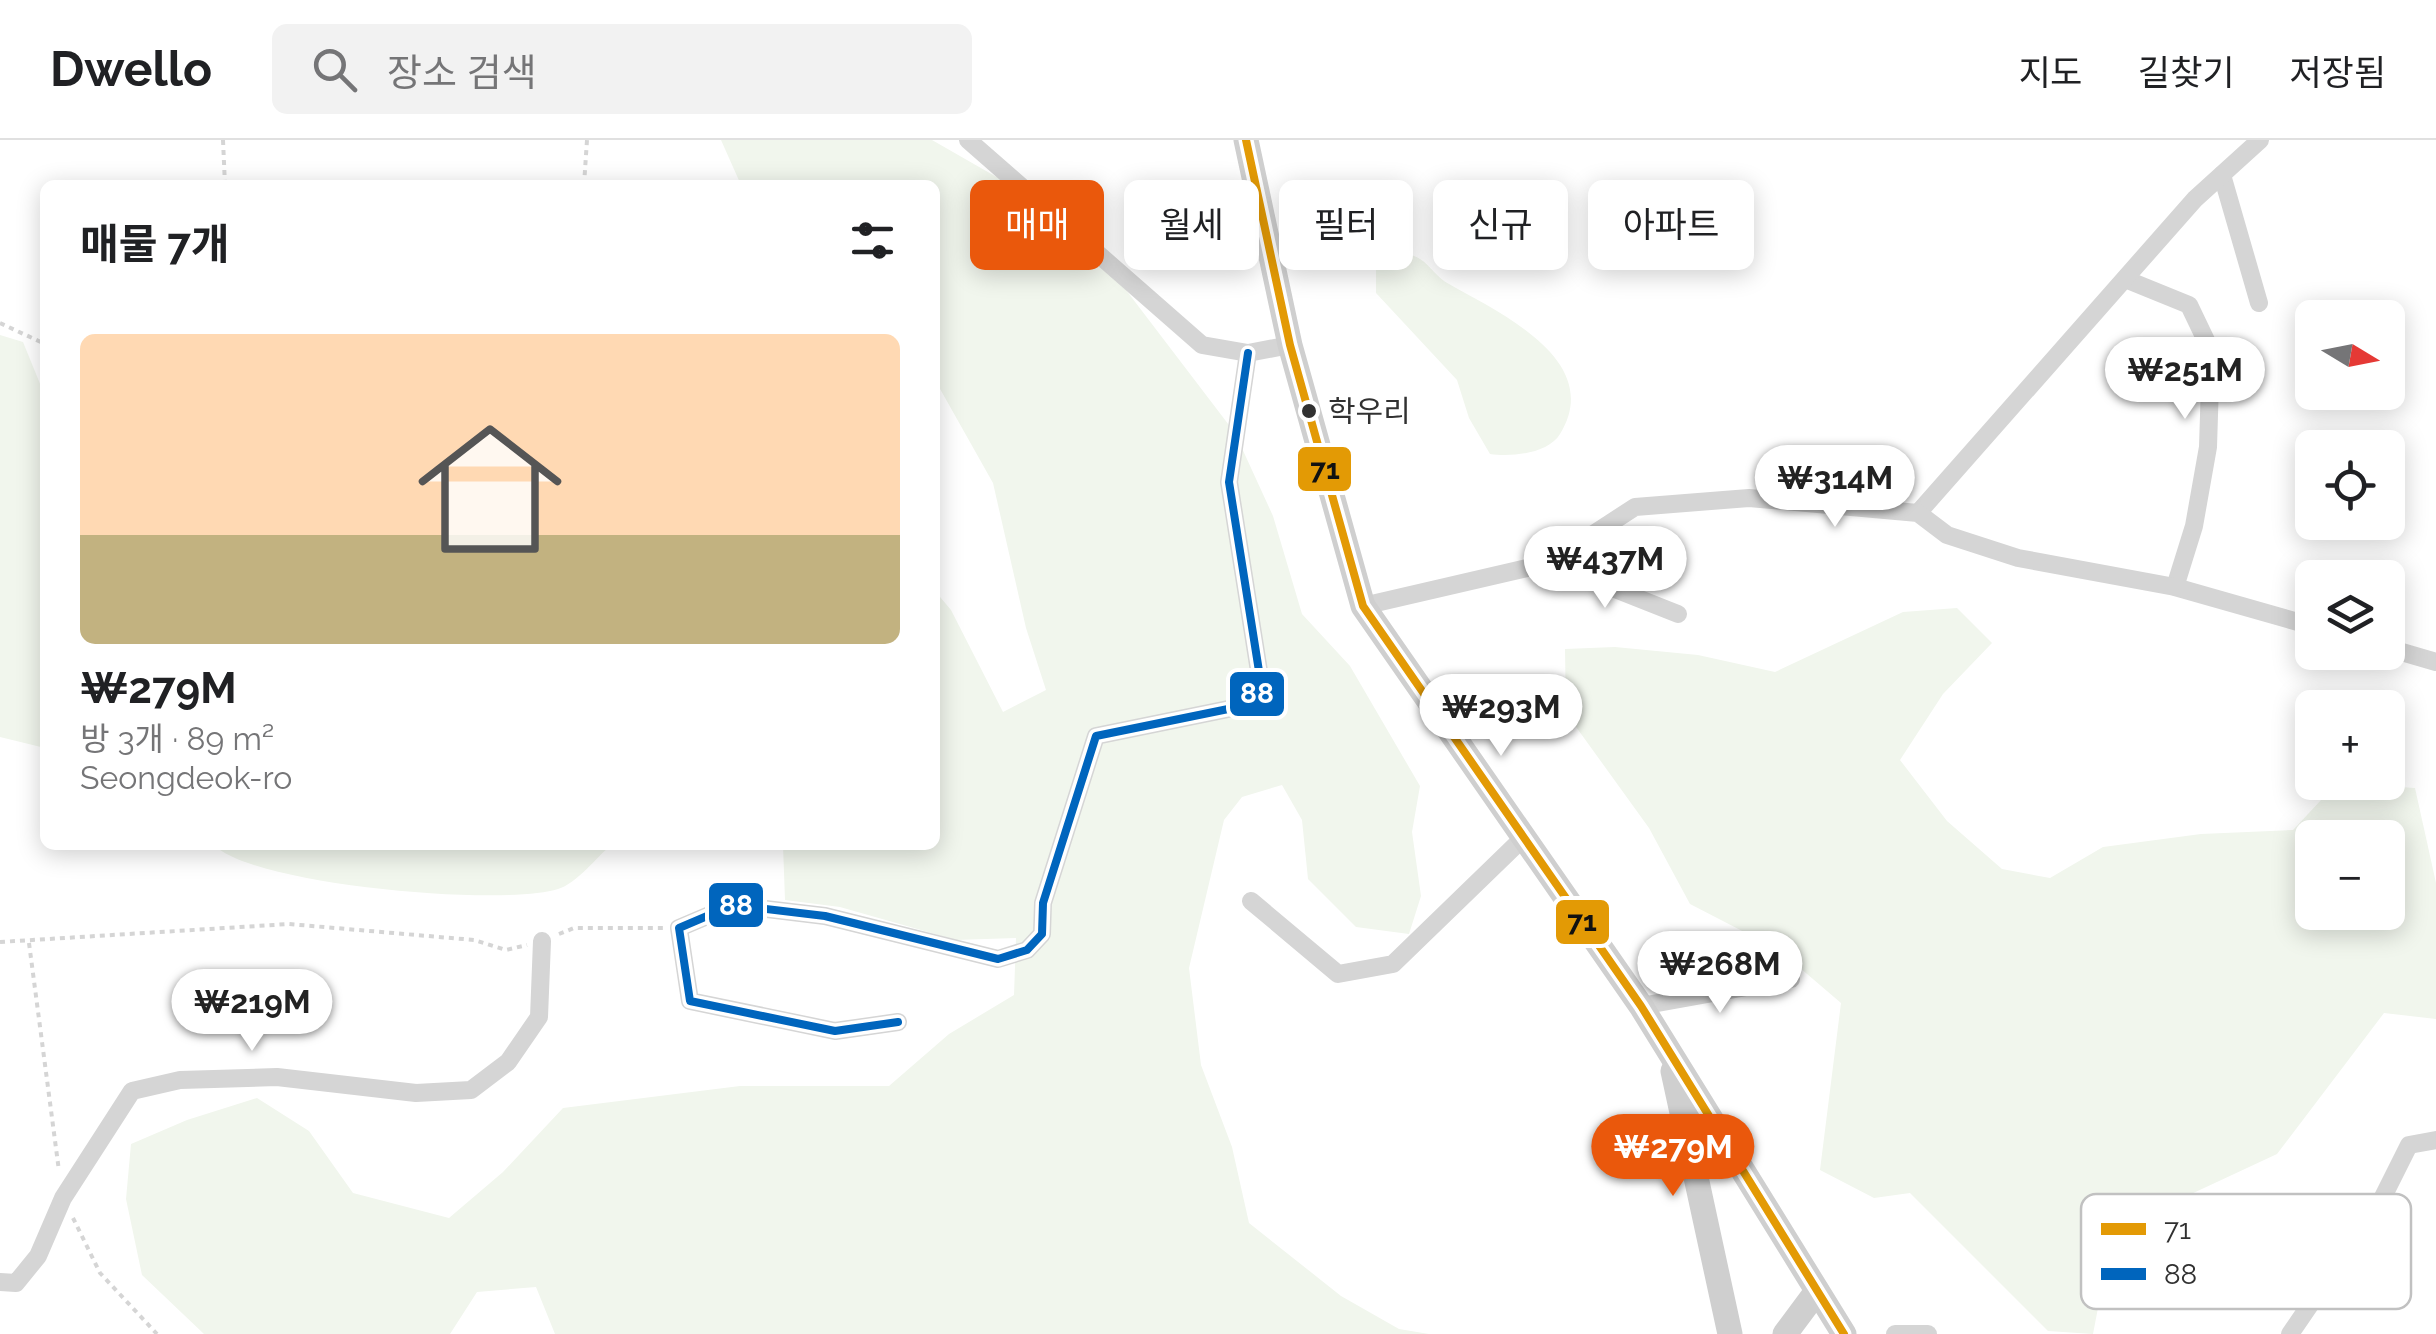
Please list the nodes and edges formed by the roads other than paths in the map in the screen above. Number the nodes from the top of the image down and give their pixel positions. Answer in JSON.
{"nodes":[{"id":1,"x":968,"y":140,"type":"edge"},
{"id":2,"x":1246,"y":140,"type":"edge"},
{"id":3,"x":2260,"y":140,"type":"edge"},
{"id":4,"x":2222,"y":175,"type":"junction"},
{"id":5,"x":2124,"y":279,"type":"junction"},
{"id":6,"x":2259,"y":303,"type":"dead end"},
{"id":7,"x":1290,"y":345,"type":"junction"},
{"id":8,"x":1248,"y":353,"type":"junction"},
{"id":9,"x":1918,"y":513,"type":"junction"},
{"id":10,"x":1549,"y":563,"type":"junction"},
{"id":11,"x":2175,"y":587,"type":"junction"},
{"id":12,"x":1363,"y":606,"type":"junction"},
{"id":13,"x":1678,"y":614,"type":"dead end"},
{"id":14,"x":2295,"y":621,"type":"edge"},
{"id":15,"x":2405,"y":653,"type":"edge"},
{"id":16,"x":2436,"y":662,"type":"edge"},
{"id":17,"x":1522,"y":838,"type":"junction"},
{"id":18,"x":1252,"y":901,"type":"dead end"},
{"id":19,"x":542,"y":941,"type":"road end"},
{"id":20,"x":1790,"y":979,"type":"dead end"},
{"id":21,"x":1641,"y":1006,"type":"junction"},
{"id":22,"x":898,"y":1022,"type":"dead end"},
{"id":23,"x":1669,"y":1052,"type":"junction"},
{"id":24,"x":2436,"y":1140,"type":"edge"},
{"id":25,"x":2384,"y":1194,"type":"edge"},
{"id":26,"x":0,"y":1282,"type":"edge"},
{"id":27,"x":1818,"y":1291,"type":"junction"},
{"id":28,"x":2307,"y":1309,"type":"edge"},
{"id":29,"x":1730,"y":1334,"type":"edge"},
{"id":30,"x":1785,"y":1334,"type":"edge"},
{"id":31,"x":1844,"y":1334,"type":"edge"},
{"id":32,"x":1894,"y":1334,"type":"edge"},
{"id":33,"x":1928,"y":1334,"type":"edge"},
{"id":34,"x":2290,"y":1334,"type":"edge"}],
"edges":[{"from":1,"to":8,"type":"street"},
{"from":2,"to":7,"type":"street"},
{"from":3,"to":4,"type":"street"},
{"from":4,"to":5,"type":"street"},
{"from":4,"to":6,"type":"street"},
{"from":5,"to":9,"type":"street"},
{"from":5,"to":11,"type":"street"},
{"from":7,"to":8,"type":"street"},
{"from":7,"to":12,"type":"street"},
{"from":8,"to":22,"type":"street"},
{"from":9,"to":10,"type":"street"},
{"from":9,"to":11,"type":"street"},
{"from":10,"to":12,"type":"street"},
{"from":10,"to":13,"type":"street"},
{"from":11,"to":14,"type":"street"},
{"from":12,"to":17,"type":"street"},
{"from":15,"to":16,"type":"street"},
{"from":17,"to":18,"type":"street"},
{"from":17,"to":21,"type":"street"},
{"from":19,"to":26,"type":"street"},
{"from":20,"to":21,"type":"street"},
{"from":21,"to":23,"type":"street"},
{"from":23,"to":27,"type":"street"},
{"from":23,"to":29,"type":"street"},
{"from":24,"to":25,"type":"street"},
{"from":27,"to":30,"type":"street"},
{"from":27,"to":31,"type":"street"},
{"from":28,"to":34,"type":"street"},
{"from":32,"to":33,"type":"street"}]}
